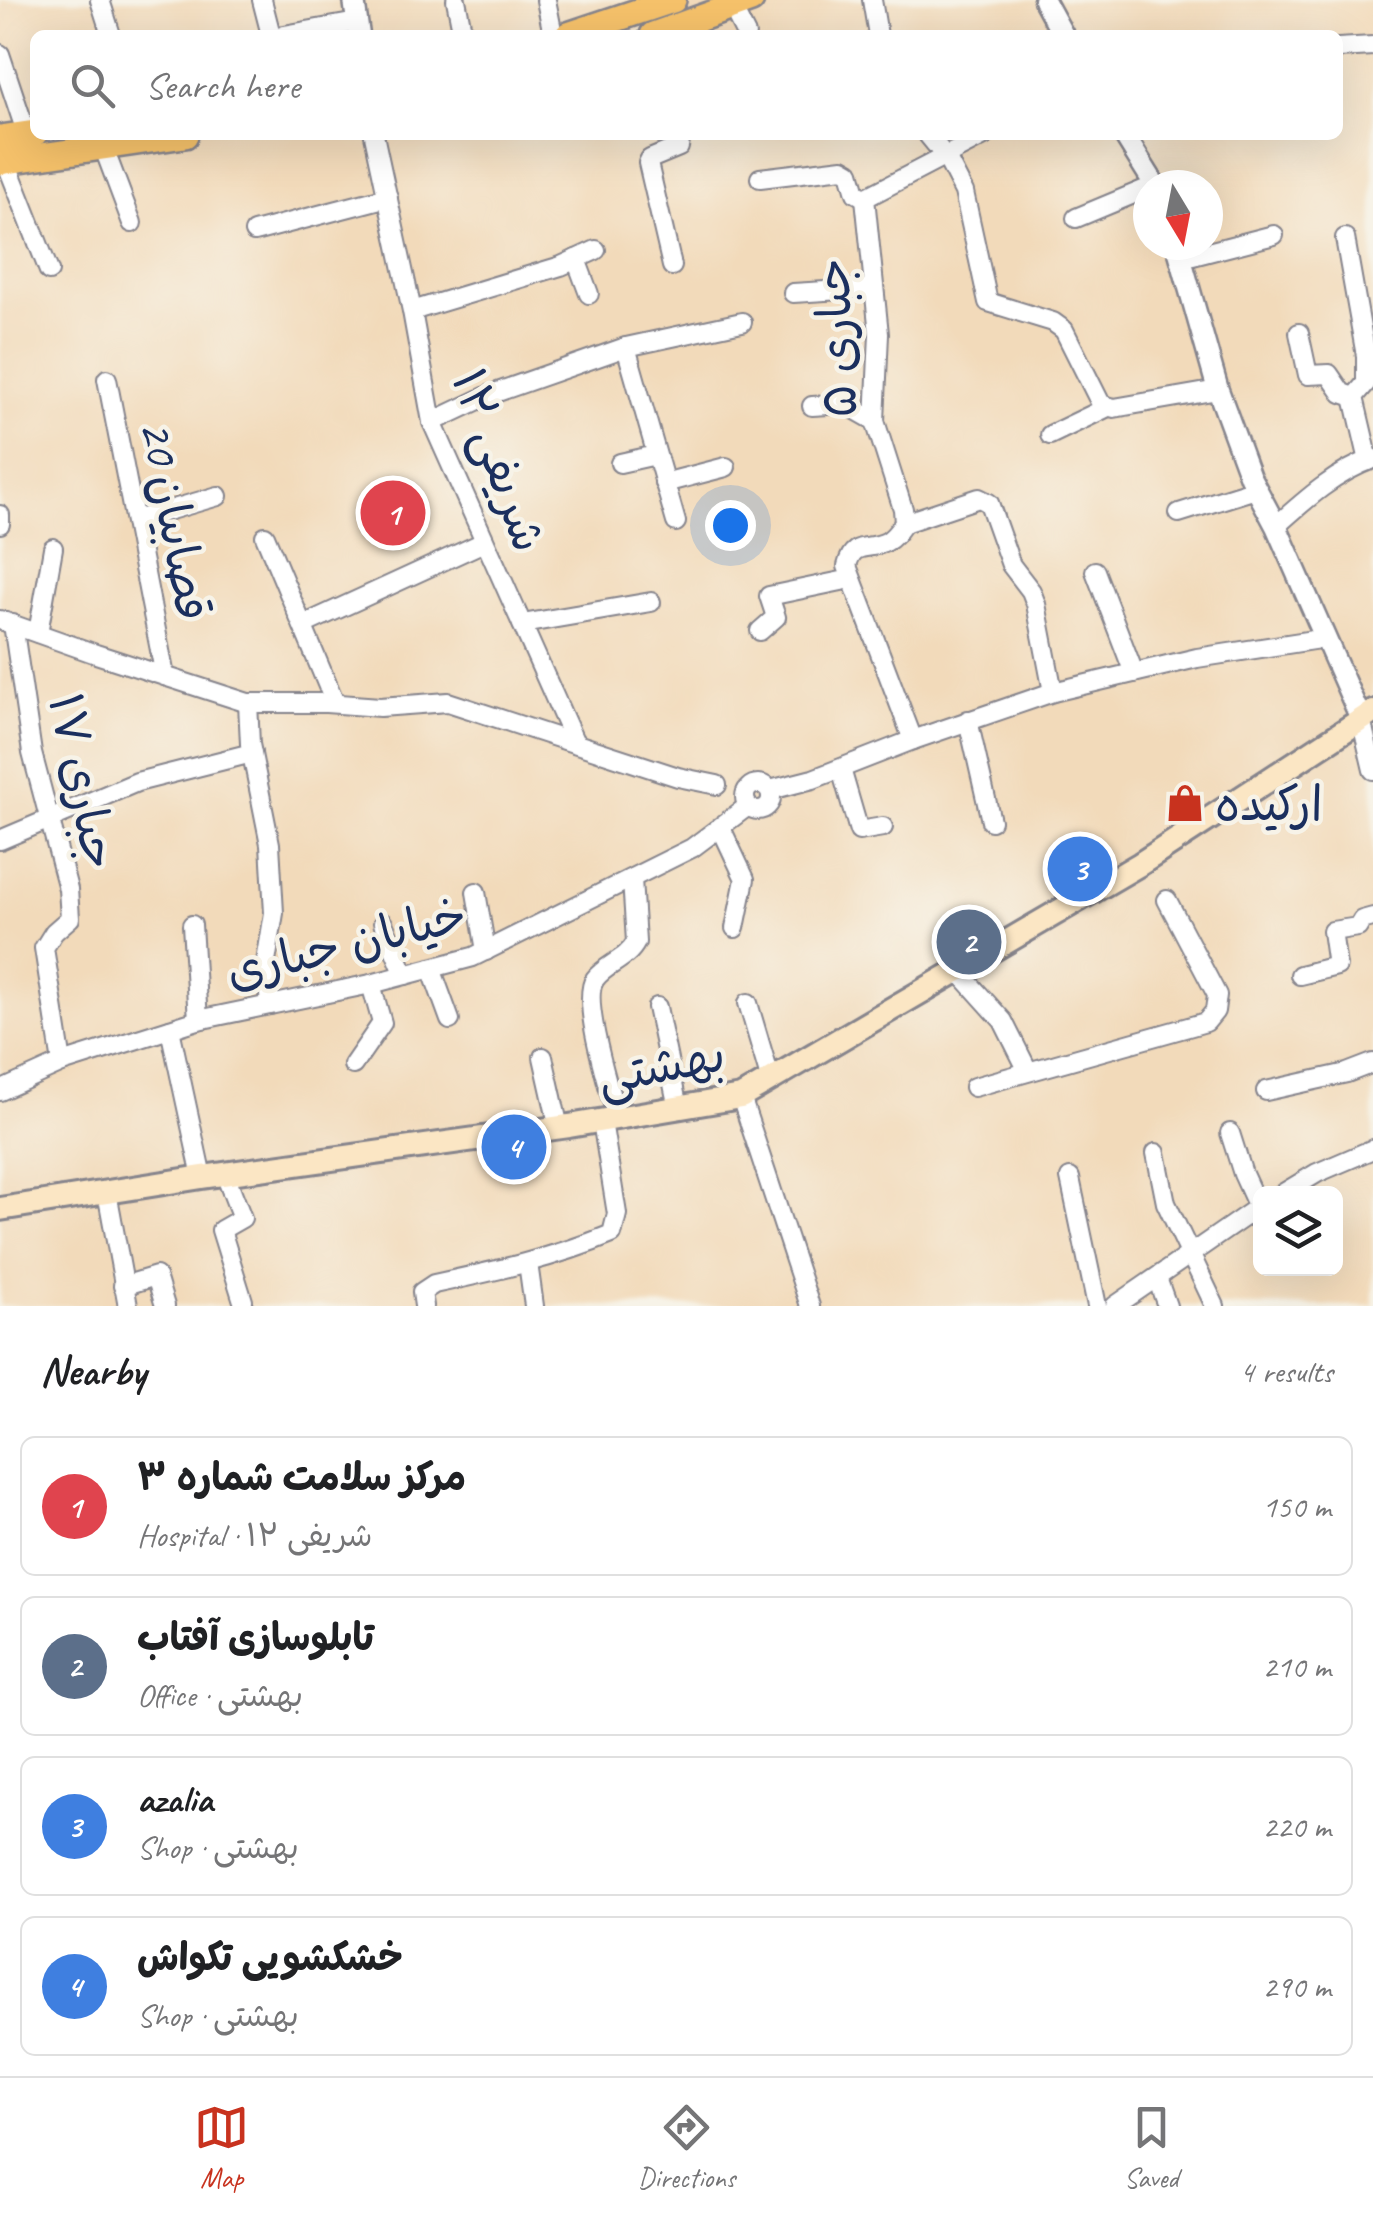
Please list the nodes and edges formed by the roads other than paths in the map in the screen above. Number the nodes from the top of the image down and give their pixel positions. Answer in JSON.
{"nodes":[{"id":1,"x":100,"y":0,"type":"edge"},
{"id":2,"x":262,"y":0,"type":"edge"},
{"id":3,"x":354,"y":0,"type":"edge"},
{"id":4,"x":456,"y":0,"type":"edge"},
{"id":5,"x":546,"y":0,"type":"edge"},
{"id":6,"x":674,"y":0,"type":"edge"},
{"id":7,"x":872,"y":0,"type":"edge"},
{"id":8,"x":1044,"y":0,"type":"edge"},
{"id":9,"x":742,"y":4,"type":"edge"},
{"id":10,"x":636,"y":6,"type":"edge"},
{"id":11,"x":358,"y":28,"type":"edge"},
{"id":12,"x":109,"y":30,"type":"edge"},
{"id":13,"x":270,"y":30,"type":"edge"},
{"id":14,"x":462,"y":30,"type":"edge"},
{"id":15,"x":552,"y":30,"type":"edge"},
{"id":16,"x":585,"y":30,"type":"edge"},
{"id":17,"x":667,"y":30,"type":"edge"},
{"id":18,"x":745,"y":30,"type":"edge"},
{"id":19,"x":877,"y":30,"type":"edge"},
{"id":20,"x":1061,"y":30,"type":"edge"},
{"id":21,"x":1373,"y":46,"type":"edge"},
{"id":22,"x":1343,"y":48,"type":"edge"},
{"id":23,"x":0,"y":54,"type":"edge"},
{"id":24,"x":30,"y":131,"type":"edge"},
{"id":25,"x":30,"y":135,"type":"edge"},
{"id":26,"x":148,"y":140,"type":"edge"},
{"id":27,"x":375,"y":140,"type":"edge"},
{"id":28,"x":680,"y":140,"type":"edge"},
{"id":29,"x":932,"y":140,"type":"edge"},
{"id":30,"x":977,"y":140,"type":"edge"},
{"id":31,"x":1127,"y":140,"type":"edge"},
{"id":32,"x":103,"y":146,"type":"junction"},
{"id":33,"x":2,"y":154,"type":"edge"},
{"id":34,"x":946,"y":157,"type":"junction"},
{"id":35,"x":1146,"y":170,"type":"edge"},
{"id":36,"x":760,"y":178,"type":"dead end"},
{"id":37,"x":1133,"y":194,"type":"edge"},
{"id":38,"x":388,"y":197,"type":"junction"},
{"id":39,"x":866,"y":198,"type":"junction"},
{"id":40,"x":1076,"y":218,"type":"dead end"},
{"id":41,"x":132,"y":224,"type":"dead end"},
{"id":42,"x":254,"y":232,"type":"dead end"},
{"id":43,"x":1274,"y":235,"type":"dead end"},
{"id":44,"x":1345,"y":238,"type":"dead end"},
{"id":45,"x":1223,"y":244,"type":"edge"},
{"id":46,"x":596,"y":250,"type":"dead end"},
{"id":47,"x":576,"y":259,"type":"junction"},
{"id":48,"x":1181,"y":260,"type":"edge"},
{"id":49,"x":672,"y":266,"type":"dead end"},
{"id":50,"x":49,"y":271,"type":"dead end"},
{"id":51,"x":874,"y":288,"type":"junction"},
{"id":52,"x":793,"y":293,"type":"dead end"},
{"id":53,"x":589,"y":294,"type":"dead end"},
{"id":54,"x":412,"y":311,"type":"junction"},
{"id":55,"x":742,"y":322,"type":"dead end"},
{"id":56,"x":1299,"y":333,"type":"dead end"},
{"id":57,"x":626,"y":347,"type":"junction"},
{"id":58,"x":108,"y":379,"type":"dead end"},
{"id":59,"x":1218,"y":390,"type":"junction"},
{"id":60,"x":1354,"y":397,"type":"junction"},
{"id":61,"x":812,"y":406,"type":"dead end"},
{"id":62,"x":1108,"y":407,"type":"junction"},
{"id":63,"x":875,"y":421,"type":"junction"},
{"id":64,"x":432,"y":422,"type":"junction"},
{"id":65,"x":1050,"y":435,"type":"dead end"},
{"id":66,"x":656,"y":454,"type":"junction"},
{"id":67,"x":1371,"y":460,"type":"edge"},
{"id":68,"x":620,"y":463,"type":"dead end"},
{"id":69,"x":726,"y":467,"type":"dead end"},
{"id":70,"x":664,"y":483,"type":"junction"},
{"id":71,"x":1256,"y":489,"type":"junction"},
{"id":72,"x":218,"y":496,"type":"dead end"},
{"id":73,"x":1179,"y":512,"type":"dead end"},
{"id":74,"x":0,"y":516,"type":"edge"},
{"id":75,"x":136,"y":520,"type":"junction"},
{"id":76,"x":676,"y":522,"type":"dead end"},
{"id":77,"x":0,"y":524,"type":"edge"},
{"id":78,"x":904,"y":524,"type":"junction"},
{"id":79,"x":1276,"y":526,"type":"junction"},
{"id":80,"x":265,"y":536,"type":"dead end"},
{"id":81,"x":484,"y":542,"type":"junction"},
{"id":82,"x":54,"y":548,"type":"dead end"},
{"id":83,"x":1096,"y":572,"type":"dead end"},
{"id":84,"x":851,"y":580,"type":"junction"},
{"id":85,"x":651,"y":602,"type":"dead end"},
{"id":86,"x":6,"y":622,"type":"edge"},
{"id":87,"x":522,"y":624,"type":"junction"},
{"id":88,"x":302,"y":625,"type":"junction"},
{"id":89,"x":760,"y":630,"type":"dead end"},
{"id":90,"x":38,"y":633,"type":"junction"},
{"id":91,"x":1326,"y":638,"type":"junction"},
{"id":92,"x":1134,"y":673,"type":"junction"},
{"id":93,"x":165,"y":676,"type":"junction"},
{"id":94,"x":1053,"y":692,"type":"junction"},
{"id":95,"x":248,"y":703,"type":"junction"},
{"id":96,"x":335,"y":704,"type":"junction"},
{"id":97,"x":1367,"y":716,"type":"edge"},
{"id":98,"x":968,"y":720,"type":"junction"},
{"id":99,"x":914,"y":740,"type":"junction"},
{"id":100,"x":575,"y":744,"type":"junction"},
{"id":101,"x":252,"y":753,"type":"junction"},
{"id":102,"x":841,"y":768,"type":"junction"},
{"id":103,"x":1373,"y":770,"type":"edge"},
{"id":104,"x":747,"y":797,"type":"junction"},
{"id":105,"x":49,"y":818,"type":"junction"},
{"id":106,"x":991,"y":821,"type":"dead end"},
{"id":107,"x":883,"y":827,"type":"dead end"},
{"id":108,"x":720,"y":828,"type":"junction"},
{"id":109,"x":0,"y":840,"type":"edge"},
{"id":110,"x":632,"y":879,"type":"junction"},
{"id":111,"x":476,"y":892,"type":"dead end"},
{"id":112,"x":1166,"y":900,"type":"dead end"},
{"id":113,"x":1373,"y":918,"type":"edge"},
{"id":114,"x":383,"y":924,"type":"dead end"},
{"id":115,"x":192,"y":925,"type":"dead end"},
{"id":116,"x":735,"y":928,"type":"dead end"},
{"id":117,"x":486,"y":951,"type":"junction"},
{"id":118,"x":431,"y":968,"type":"junction"},
{"id":119,"x":958,"y":971,"type":"junction"},
{"id":120,"x":405,"y":975,"type":"junction"},
{"id":121,"x":1300,"y":975,"type":"dead end"},
{"id":122,"x":371,"y":984,"type":"junction"},
{"id":123,"x":748,"y":1003,"type":"dead end"},
{"id":124,"x":270,"y":1005,"type":"junction"},
{"id":125,"x":657,"y":1007,"type":"dead end"},
{"id":126,"x":198,"y":1020,"type":"junction"},
{"id":127,"x":450,"y":1020,"type":"dead end"},
{"id":128,"x":170,"y":1029,"type":"junction"},
{"id":129,"x":544,"y":1057,"type":"dead end"},
{"id":130,"x":62,"y":1063,"type":"junction"},
{"id":131,"x":1373,"y":1064,"type":"edge"},
{"id":132,"x":352,"y":1065,"type":"dead end"},
{"id":133,"x":1028,"y":1071,"type":"junction"},
{"id":134,"x":771,"y":1081,"type":"junction"},
{"id":135,"x":974,"y":1087,"type":"dead end"},
{"id":136,"x":0,"y":1090,"type":"edge"},
{"id":137,"x":1266,"y":1091,"type":"dead end"},
{"id":138,"x":741,"y":1098,"type":"junction"},
{"id":139,"x":678,"y":1108,"type":"junction"},
{"id":140,"x":610,"y":1120,"type":"junction"},
{"id":141,"x":559,"y":1128,"type":"junction"},
{"id":142,"x":1230,"y":1133,"type":"dead end"},
{"id":143,"x":1373,"y":1149,"type":"edge"},
{"id":144,"x":1156,"y":1153,"type":"dead end"},
{"id":145,"x":213,"y":1176,"type":"junction"},
{"id":146,"x":1070,"y":1178,"type":"dead end"},
{"id":147,"x":1295,"y":1186,"type":"edge"},
{"id":148,"x":107,"y":1192,"type":"junction"},
{"id":149,"x":1253,"y":1194,"type":"edge"},
{"id":150,"x":0,"y":1209,"type":"edge"},
{"id":151,"x":1253,"y":1210,"type":"edge"},
{"id":152,"x":1192,"y":1255,"type":"junction"},
{"id":153,"x":528,"y":1263,"type":"junction"},
{"id":154,"x":1157,"y":1278,"type":"junction"},
{"id":155,"x":124,"y":1286,"type":"junction"},
{"id":156,"x":243,"y":1301,"type":"dead end"},
{"id":157,"x":128,"y":1306,"type":"edge"},
{"id":158,"x":165,"y":1306,"type":"edge"},
{"id":159,"x":424,"y":1306,"type":"edge"},
{"id":160,"x":534,"y":1306,"type":"edge"},
{"id":161,"x":810,"y":1306,"type":"edge"},
{"id":162,"x":1097,"y":1306,"type":"edge"},
{"id":163,"x":1116,"y":1306,"type":"edge"},
{"id":164,"x":1167,"y":1306,"type":"edge"},
{"id":165,"x":1215,"y":1306,"type":"edge"}],
"edges":[{"from":1,"to":12,"type":"street"},
{"from":2,"to":13,"type":"street"},
{"from":3,"to":11,"type":"street"},
{"from":4,"to":14,"type":"street"},
{"from":5,"to":15,"type":"street"},
{"from":6,"to":10,"type":"main road"},
{"from":7,"to":19,"type":"street"},
{"from":8,"to":20,"type":"street"},
{"from":9,"to":17,"type":"main road"},
{"from":9,"to":18,"type":"street"},
{"from":10,"to":16,"type":"main road"},
{"from":21,"to":22,"type":"street"},
{"from":23,"to":24,"type":"street"},
{"from":25,"to":33,"type":"main road"},
{"from":26,"to":32,"type":"main road"},
{"from":27,"to":38,"type":"street","name":"شریفی ۱۲"},
{"from":28,"to":49,"type":"street"},
{"from":29,"to":34,"type":"street"},
{"from":30,"to":34,"type":"street","name":"جباری ۵"},
{"from":31,"to":35,"type":"street"},
{"from":32,"to":33,"type":"main road"},
{"from":32,"to":41,"type":"street"},
{"from":33,"to":50,"type":"street"},
{"from":34,"to":39,"type":"street","name":"جباری ۵"},
{"from":34,"to":62,"type":"street"},
{"from":36,"to":39,"type":"street"},
{"from":37,"to":40,"type":"street"},
{"from":38,"to":42,"type":"street"},
{"from":38,"to":54,"type":"street","name":"شریفی ۱۲"},
{"from":39,"to":51,"type":"street","name":"جباری ۵"},
{"from":43,"to":45,"type":"street"},
{"from":44,"to":60,"type":"street"},
{"from":46,"to":47,"type":"street"},
{"from":47,"to":53,"type":"street"},
{"from":47,"to":54,"type":"street"},
{"from":48,"to":59,"type":"street"},
{"from":51,"to":52,"type":"street"},
{"from":51,"to":63,"type":"street","name":"جباری ۵"},
{"from":54,"to":64,"type":"street","name":"شریفی ۱۲"},
{"from":55,"to":57,"type":"street"},
{"from":56,"to":60,"type":"street"},
{"from":57,"to":64,"type":"street"},
{"from":57,"to":66,"type":"street"},
{"from":58,"to":75,"type":"street","name":"قصابیان 20"},
{"from":59,"to":62,"type":"street"},
{"from":59,"to":71,"type":"street"},
{"from":60,"to":67,"type":"street"},
{"from":61,"to":63,"type":"street"},
{"from":62,"to":65,"type":"street"},
{"from":63,"to":78,"type":"street","name":"جباری ۵"},
{"from":64,"to":81,"type":"street","name":"شریفی ۱۲"},
{"from":66,"to":68,"type":"street"},
{"from":66,"to":70,"type":"street"},
{"from":67,"to":79,"type":"street"},
{"from":69,"to":70,"type":"street"},
{"from":70,"to":76,"type":"street"},
{"from":71,"to":73,"type":"street"},
{"from":71,"to":79,"type":"street"},
{"from":72,"to":75,"type":"street"},
{"from":74,"to":77,"type":"street"},
{"from":75,"to":93,"type":"street","name":"قصابیان 20"},
{"from":78,"to":84,"type":"street"},
{"from":78,"to":94,"type":"street"},
{"from":79,"to":91,"type":"street"},
{"from":80,"to":88,"type":"street"},
{"from":81,"to":87,"type":"street","name":"شریفی ۱۲"},
{"from":81,"to":88,"type":"street"},
{"from":82,"to":90,"type":"street"},
{"from":83,"to":92,"type":"street"},
{"from":84,"to":89,"type":"street"},
{"from":84,"to":99,"type":"street"},
{"from":85,"to":87,"type":"street"},
{"from":86,"to":90,"type":"street"},
{"from":86,"to":105,"type":"street","name":"جباری ۱۷"},
{"from":87,"to":100,"type":"street","name":"شریفی ۱۲"},
{"from":88,"to":96,"type":"street"},
{"from":90,"to":93,"type":"street"},
{"from":91,"to":92,"type":"street"},
{"from":91,"to":97,"type":"street"},
{"from":92,"to":94,"type":"street"},
{"from":93,"to":95,"type":"street"},
{"from":94,"to":98,"type":"street"},
{"from":95,"to":96,"type":"street"},
{"from":95,"to":101,"type":"street"},
{"from":96,"to":100,"type":"street"},
{"from":97,"to":103,"type":"street"},
{"from":97,"to":119,"type":"main road","name":"بهشتی"},
{"from":98,"to":99,"type":"street"},
{"from":98,"to":106,"type":"street"},
{"from":99,"to":102,"type":"street"},
{"from":100,"to":104,"type":"street"},
{"from":101,"to":105,"type":"street"},
{"from":101,"to":124,"type":"street"},
{"from":102,"to":104,"type":"street"},
{"from":102,"to":107,"type":"street"},
{"from":104,"to":108,"type":"street","name":"خیابان جباری"},
{"from":105,"to":109,"type":"street"},
{"from":105,"to":130,"type":"street","name":"جباری ۱۷"},
{"from":108,"to":110,"type":"street","name":"خیابان جباری"},
{"from":108,"to":116,"type":"street"},
{"from":110,"to":117,"type":"street","name":"خیابان جباری"},
{"from":110,"to":140,"type":"street"},
{"from":111,"to":117,"type":"street"},
{"from":112,"to":133,"type":"street"},
{"from":113,"to":121,"type":"street"},
{"from":114,"to":120,"type":"street"},
{"from":115,"to":126,"type":"street"},
{"from":117,"to":118,"type":"street","name":"خیابان جباری"},
{"from":118,"to":120,"type":"street","name":"خیابان جباری"},
{"from":118,"to":127,"type":"street"},
{"from":119,"to":133,"type":"street"},
{"from":119,"to":134,"type":"main road","name":"بهشتی"},
{"from":120,"to":122,"type":"street","name":"خیابان جباری"},
{"from":122,"to":124,"type":"street","name":"خیابان جباری"},
{"from":122,"to":132,"type":"street"},
{"from":123,"to":134,"type":"street"},
{"from":124,"to":126,"type":"street","name":"خیابان جباری"},
{"from":125,"to":139,"type":"street"},
{"from":126,"to":128,"type":"street","name":"خیابان جباری"},
{"from":128,"to":130,"type":"street","name":"خیابان جباری"},
{"from":128,"to":145,"type":"street"},
{"from":129,"to":141,"type":"street"},
{"from":130,"to":136,"type":"street","name":"خیابان جباری"},
{"from":131,"to":137,"type":"street"},
{"from":133,"to":135,"type":"street"},
{"from":134,"to":138,"type":"main road","name":"بهشتی"},
{"from":138,"to":139,"type":"main road","name":"بهشتی"},
{"from":138,"to":161,"type":"street"},
{"from":139,"to":140,"type":"main road","name":"بهشتی"},
{"from":140,"to":141,"type":"main road","name":"بهشتی"},
{"from":140,"to":153,"type":"street"},
{"from":141,"to":145,"type":"main road","name":"بهشتی"},
{"from":142,"to":149,"type":"street"},
{"from":143,"to":147,"type":"street"},
{"from":144,"to":152,"type":"street"},
{"from":145,"to":148,"type":"main road","name":"بهشتی"},
{"from":145,"to":156,"type":"street"},
{"from":146,"to":162,"type":"street"},
{"from":148,"to":150,"type":"main road","name":"بهشتی"},
{"from":148,"to":155,"type":"street"},
{"from":151,"to":152,"type":"street"},
{"from":152,"to":154,"type":"street"},
{"from":152,"to":165,"type":"street"},
{"from":153,"to":159,"type":"street"},
{"from":153,"to":160,"type":"street"},
{"from":154,"to":163,"type":"street"},
{"from":154,"to":164,"type":"street"},
{"from":155,"to":157,"type":"street"},
{"from":155,"to":158,"type":"street"}]}
